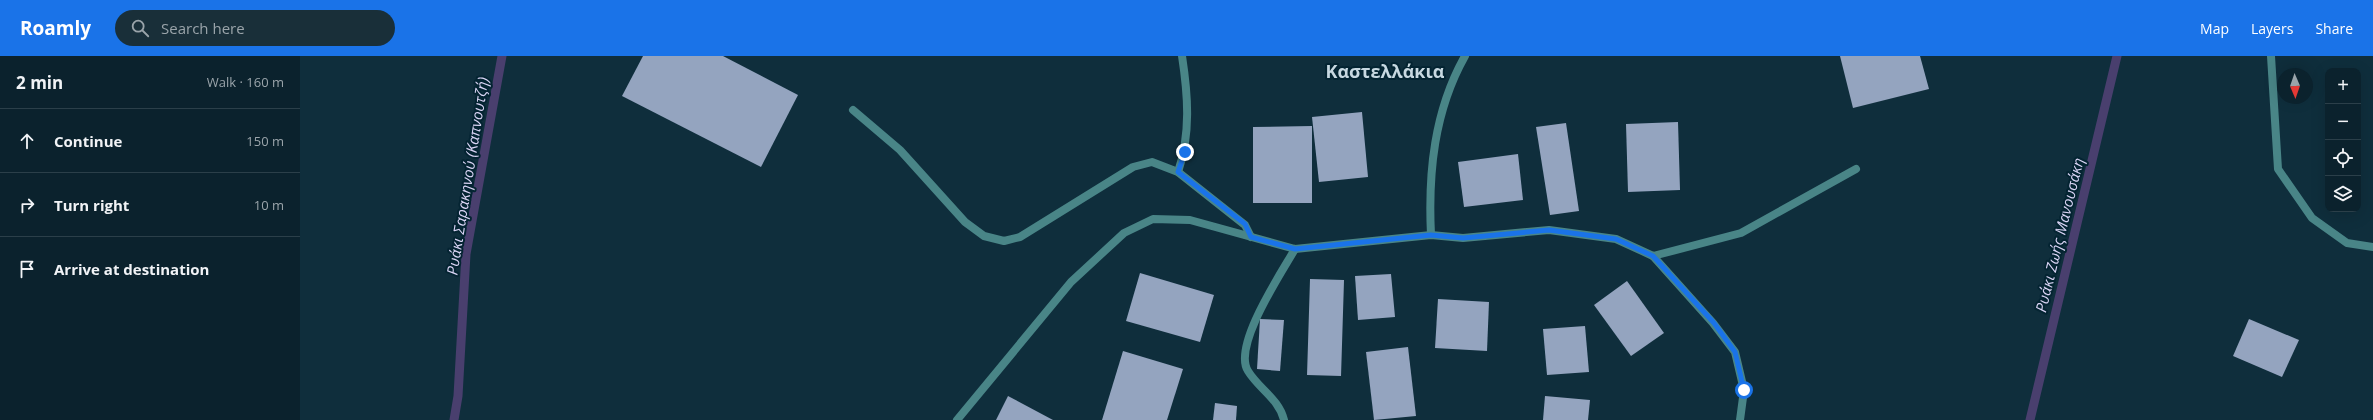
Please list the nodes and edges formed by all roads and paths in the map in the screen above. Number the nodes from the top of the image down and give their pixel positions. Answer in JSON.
{"nodes":[{"id":1,"x":1182,"y":56,"type":"edge"},
{"id":2,"x":1465,"y":56,"type":"edge"},
{"id":3,"x":2271,"y":56,"type":"edge"},
{"id":4,"x":853,"y":110,"type":"dead end"},
{"id":5,"x":1856,"y":169,"type":"dead end"},
{"id":6,"x":1178,"y":172,"type":"junction"},
{"id":7,"x":1431,"y":235,"type":"junction"},
{"id":8,"x":1251,"y":237,"type":"junction"},
{"id":9,"x":2373,"y":247,"type":"edge"},
{"id":10,"x":1295,"y":249,"type":"junction"},
{"id":11,"x":1653,"y":256,"type":"junction"},
{"id":12,"x":957,"y":420,"type":"edge"},
{"id":13,"x":1284,"y":420,"type":"edge"},
{"id":14,"x":1740,"y":420,"type":"edge"}],
"edges":[{"from":1,"to":6,"type":"street"},
{"from":2,"to":7,"type":"street"},
{"from":3,"to":9,"type":"street"},
{"from":4,"to":6,"type":"street"},
{"from":5,"to":11,"type":"street"},
{"from":6,"to":8,"type":"street"},
{"from":7,"to":10,"type":"street"},
{"from":7,"to":11,"type":"street"},
{"from":8,"to":10,"type":"street"},
{"from":8,"to":12,"type":"street"},
{"from":10,"to":13,"type":"street"},
{"from":11,"to":14,"type":"street"}]}
